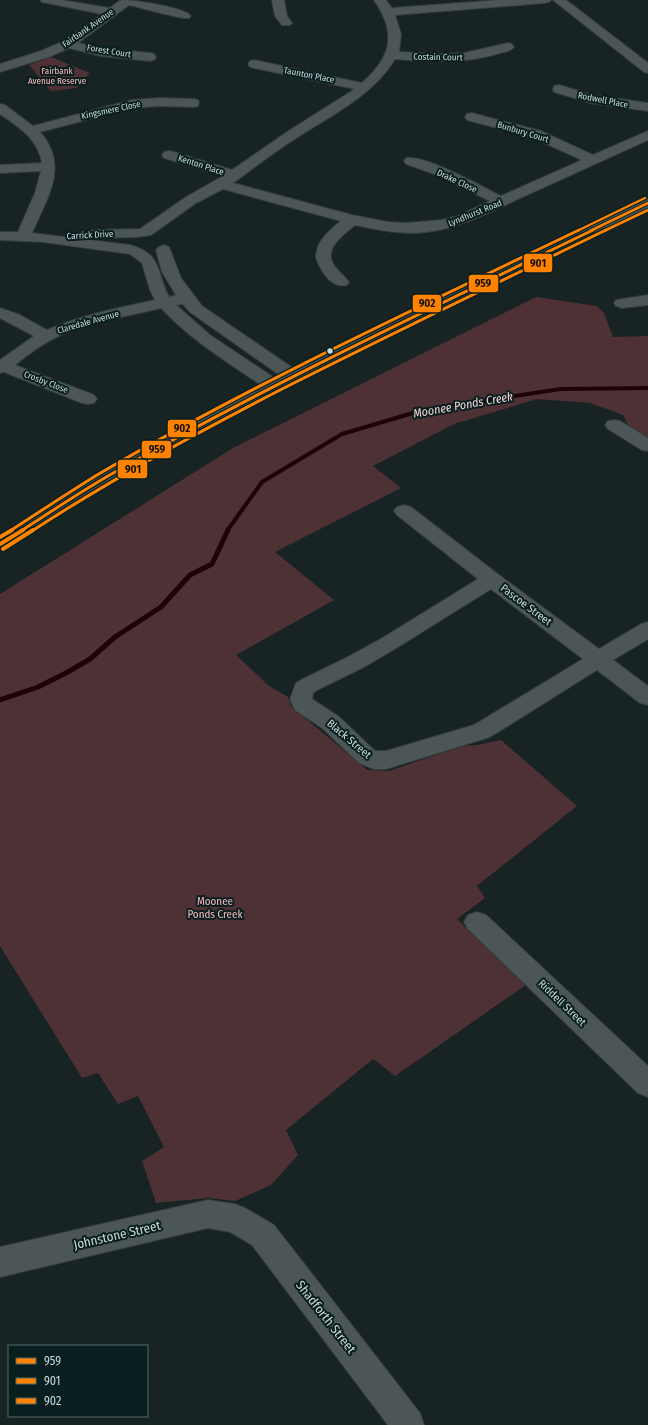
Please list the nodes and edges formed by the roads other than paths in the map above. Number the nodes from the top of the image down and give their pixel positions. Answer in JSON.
{"nodes":[{"id":1,"x":46,"y":0,"type":"edge"},
{"id":2,"x":278,"y":0,"type":"edge"},
{"id":3,"x":380,"y":0,"type":"edge"},
{"id":4,"x":545,"y":0,"type":"edge"},
{"id":5,"x":559,"y":0,"type":"edge"},
{"id":6,"x":128,"y":1,"type":"edge"},
{"id":7,"x":496,"y":2,"type":"edge"},
{"id":8,"x":110,"y":12,"type":"junction"},
{"id":9,"x":389,"y":12,"type":"junction"},
{"id":10,"x":185,"y":16,"type":"dead end"},
{"id":11,"x":286,"y":22,"type":"dead end"},
{"id":12,"x":68,"y":44,"type":"junction"},
{"id":13,"x":508,"y":47,"type":"dead end"},
{"id":14,"x":391,"y":55,"type":"junction"},
{"id":15,"x":150,"y":57,"type":"dead end"},
{"id":16,"x":254,"y":64,"type":"dead end"},
{"id":17,"x":0,"y":68,"type":"edge"},
{"id":18,"x":648,"y":68,"type":"edge"},
{"id":19,"x":365,"y":87,"type":"junction"},
{"id":20,"x":559,"y":89,"type":"dead end"},
{"id":21,"x":193,"y":103,"type":"dead end"},
{"id":22,"x":648,"y":107,"type":"edge"},
{"id":23,"x":0,"y":108,"type":"edge"},
{"id":24,"x":472,"y":117,"type":"dead end"},
{"id":25,"x":31,"y":130,"type":"junction"},
{"id":26,"x":648,"y":135,"type":"edge"},
{"id":27,"x":169,"y":155,"type":"dead end"},
{"id":28,"x":594,"y":160,"type":"junction"},
{"id":29,"x":411,"y":161,"type":"dead end"},
{"id":30,"x":49,"y":167,"type":"junction"},
{"id":31,"x":0,"y":169,"type":"edge"},
{"id":32,"x":233,"y":176,"type":"junction"},
{"id":33,"x":221,"y":184,"type":"junction"},
{"id":34,"x":502,"y":202,"type":"junction"},
{"id":35,"x":648,"y":203,"type":"edge"},
{"id":36,"x":351,"y":220,"type":"junction"},
{"id":37,"x":142,"y":233,"type":"junction"},
{"id":38,"x":0,"y":236,"type":"edge"},
{"id":39,"x":23,"y":236,"type":"junction"},
{"id":40,"x":104,"y":240,"type":"junction"},
{"id":41,"x":166,"y":243,"type":"junction"},
{"id":42,"x":133,"y":252,"type":"junction"},
{"id":43,"x":341,"y":282,"type":"dead end"},
{"id":44,"x":186,"y":298,"type":"junction"},
{"id":45,"x":648,"y":300,"type":"edge"},
{"id":46,"x":164,"y":303,"type":"junction"},
{"id":47,"x":622,"y":304,"type":"dead end"},
{"id":48,"x":0,"y":314,"type":"edge"},
{"id":49,"x":232,"y":335,"type":"junction"},
{"id":50,"x":46,"y":336,"type":"junction"},
{"id":51,"x":213,"y":344,"type":"junction"},
{"id":52,"x":1,"y":367,"type":"edge"},
{"id":53,"x":294,"y":377,"type":"junction"},
{"id":54,"x":276,"y":387,"type":"junction"},
{"id":55,"x":88,"y":399,"type":"dead end"},
{"id":56,"x":614,"y":424,"type":"dead end"},
{"id":57,"x":648,"y":446,"type":"edge"},
{"id":58,"x":404,"y":511,"type":"dead end"},
{"id":59,"x":0,"y":544,"type":"edge"},
{"id":60,"x":492,"y":580,"type":"junction"},
{"id":61,"x":648,"y":629,"type":"edge"},
{"id":62,"x":599,"y":659,"type":"junction"},
{"id":63,"x":648,"y":697,"type":"edge"},
{"id":64,"x":477,"y":922,"type":"dead end"},
{"id":65,"x":648,"y":1084,"type":"edge"},
{"id":66,"x":235,"y":1218,"type":"joint"},
{"id":67,"x":0,"y":1262,"type":"edge"},
{"id":68,"x":408,"y":1425,"type":"edge"}],
"edges":[{"from":1,"to":8,"type":"street"},
{"from":2,"to":11,"type":"street"},
{"from":3,"to":9,"type":"street"},
{"from":4,"to":7,"type":"street"},
{"from":5,"to":18,"type":"street"},
{"from":6,"to":8,"type":"street","name":"Fairbank Avenue"},
{"from":6,"to":10,"type":"street"},
{"from":7,"to":9,"type":"street"},
{"from":8,"to":12,"type":"street","name":"Fairbank Avenue"},
{"from":9,"to":14,"type":"street"},
{"from":12,"to":15,"type":"street","name":"Forest Court"},
{"from":12,"to":17,"type":"street","name":"Fairbank Avenue"},
{"from":13,"to":14,"type":"street","name":"Costain Court"},
{"from":14,"to":19,"type":"street"},
{"from":16,"to":19,"type":"street","name":"Taunton Place"},
{"from":19,"to":32,"type":"street"},
{"from":20,"to":22,"type":"street","name":"Rodwell Place"},
{"from":21,"to":25,"type":"street","name":"Kingsmere Close"},
{"from":23,"to":25,"type":"street"},
{"from":24,"to":28,"type":"street","name":"Bunbury Court"},
{"from":25,"to":30,"type":"street"},
{"from":26,"to":28,"type":"street","name":"Lyndhurst Road"},
{"from":27,"to":32,"type":"street","name":"Kenton Place"},
{"from":28,"to":34,"type":"street","name":"Lyndhurst Road"},
{"from":29,"to":34,"type":"street","name":"Drake Close"},
{"from":30,"to":31,"type":"street"},
{"from":30,"to":39,"type":"street"},
{"from":32,"to":33,"type":"street"},
{"from":33,"to":36,"type":"street","name":"Lyndhurst Road"},
{"from":33,"to":37,"type":"street"},
{"from":33,"to":41,"type":"street"},
{"from":34,"to":36,"type":"street","name":"Lyndhurst Road"},
{"from":35,"to":53,"type":"main road"},
{"from":36,"to":43,"type":"street"},
{"from":37,"to":40,"type":"street","name":"Carrick Drive"},
{"from":37,"to":41,"type":"street","name":"Carrick Drive"},
{"from":37,"to":42,"type":"street"},
{"from":38,"to":39,"type":"street","name":"Carrick Drive"},
{"from":39,"to":40,"type":"street","name":"Carrick Drive"},
{"from":40,"to":42,"type":"street","name":"Carrick Drive"},
{"from":41,"to":42,"type":"street","name":"Carrick Drive"},
{"from":41,"to":44,"type":"street"},
{"from":42,"to":46,"type":"street"},
{"from":44,"to":46,"type":"street","name":"Claredale Avenue"},
{"from":44,"to":49,"type":"street"},
{"from":45,"to":47,"type":"street"},
{"from":46,"to":50,"type":"street","name":"Claredale Avenue"},
{"from":46,"to":51,"type":"street"},
{"from":48,"to":50,"type":"street"},
{"from":49,"to":51,"type":"street"},
{"from":49,"to":53,"type":"street"},
{"from":50,"to":52,"type":"street","name":"Claredale Avenue"},
{"from":51,"to":54,"type":"street"},
{"from":52,"to":55,"type":"street","name":"Crosby Close"},
{"from":53,"to":54,"type":"main road"},
{"from":54,"to":59,"type":"main road"},
{"from":56,"to":57,"type":"street"},
{"from":58,"to":60,"type":"street","name":"Pascoe Street"},
{"from":60,"to":62,"type":"street","name":"Pascoe Street"},
{"from":60,"to":62,"type":"street","name":"Black Street"},
{"from":61,"to":62,"type":"street","name":"Black Street"},
{"from":62,"to":63,"type":"street","name":"Pascoe Street"},
{"from":64,"to":65,"type":"street","name":"Riddell Street"},
{"from":66,"to":67,"type":"street","name":"Johnstone Street"},
{"from":66,"to":68,"type":"street","name":"Shadforth Street"}]}
